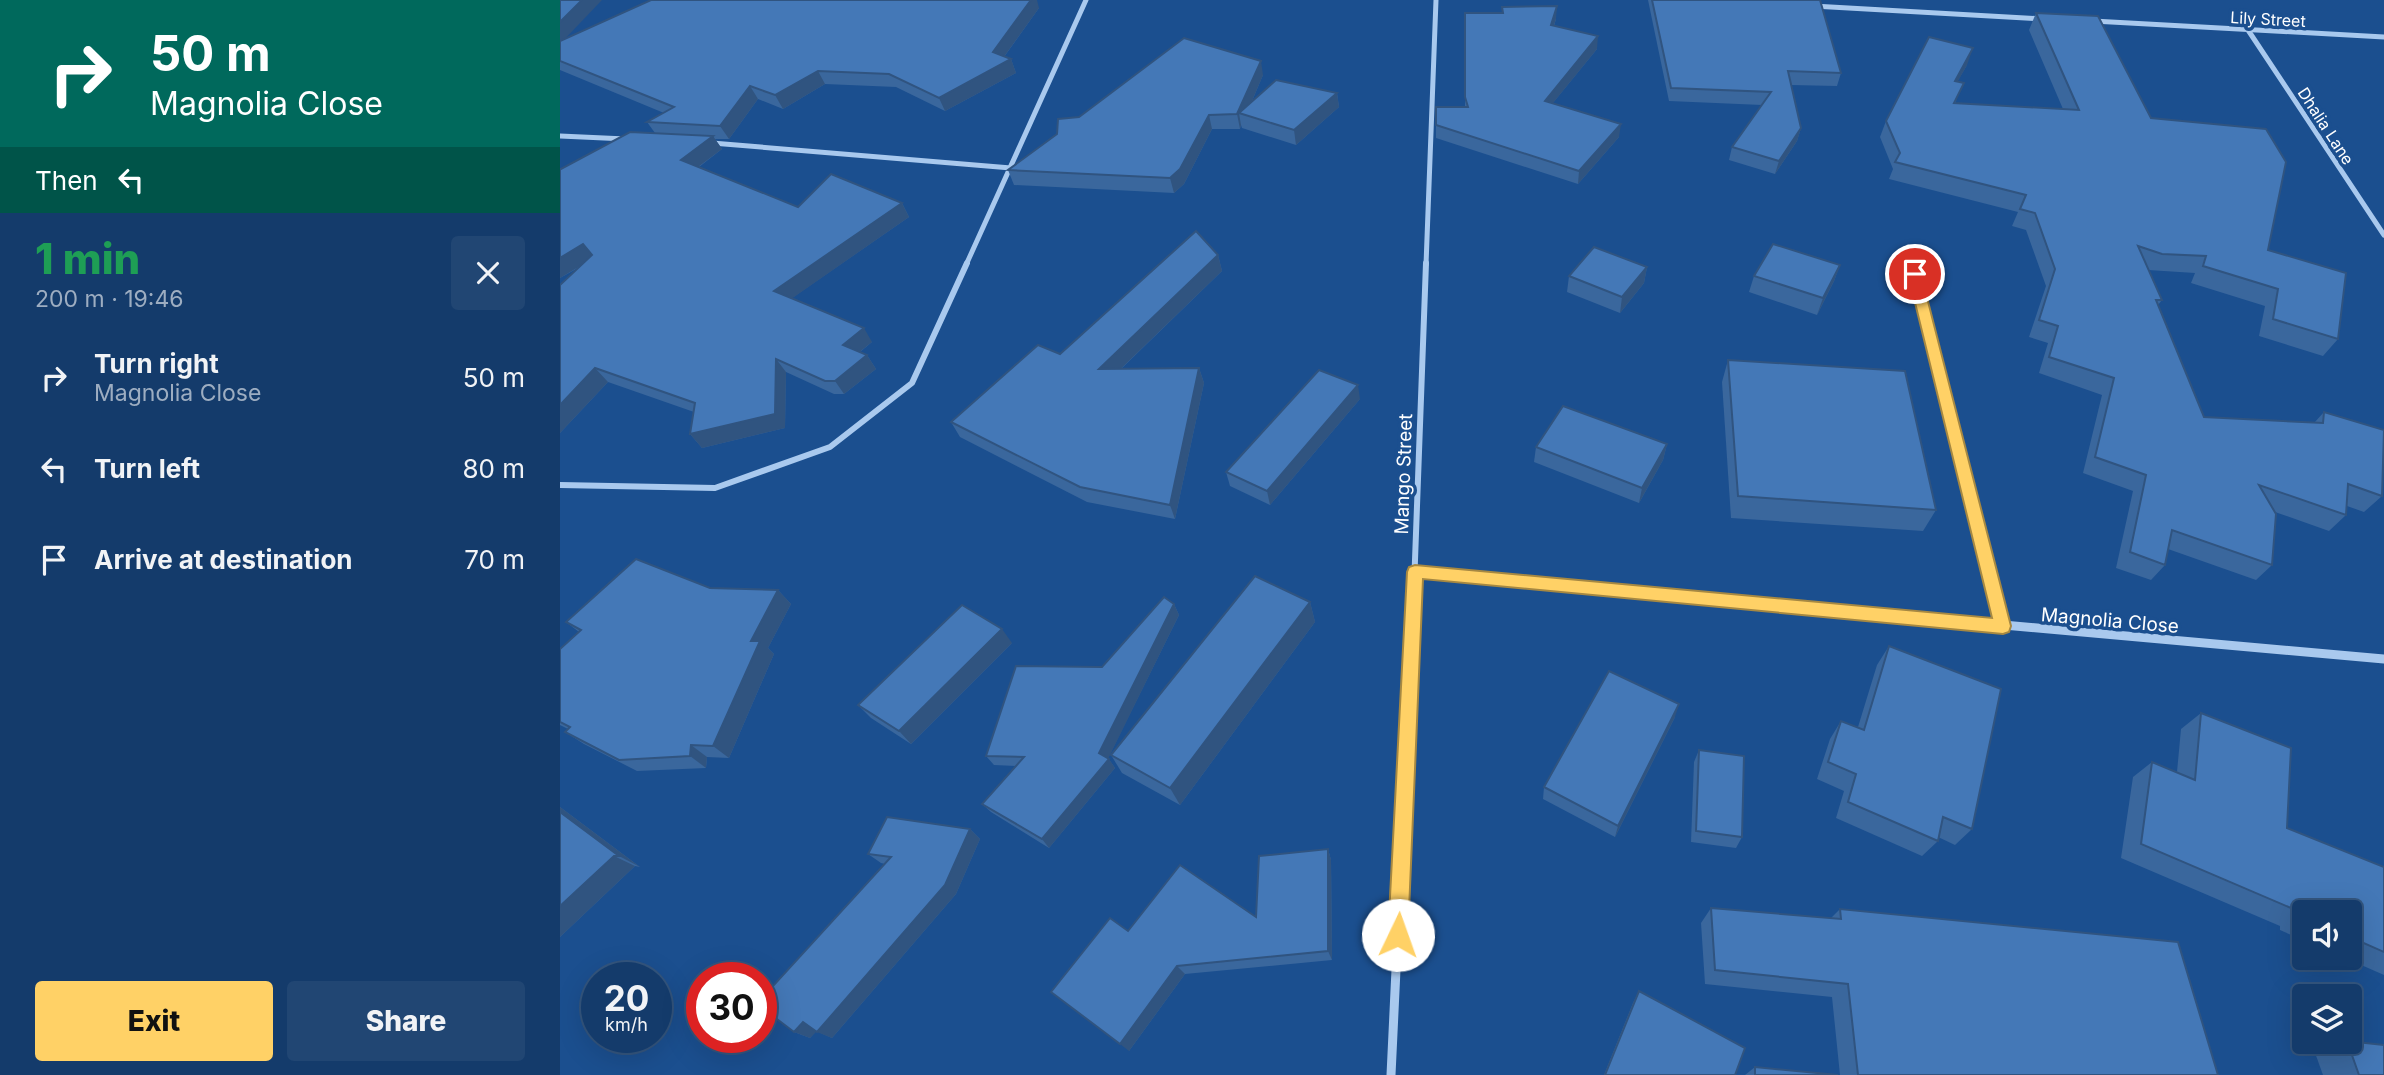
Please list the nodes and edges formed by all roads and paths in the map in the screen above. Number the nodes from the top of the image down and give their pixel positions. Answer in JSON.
{"nodes":[{"id":1,"x":1086,"y":0,"type":"edge"},
{"id":2,"x":1436,"y":0,"type":"edge"},
{"id":3,"x":1801,"y":5,"type":"edge"},
{"id":4,"x":2053,"y":19,"type":"edge"},
{"id":5,"x":2081,"y":21,"type":"edge"},
{"id":6,"x":2248,"y":30,"type":"junction"},
{"id":7,"x":2384,"y":37,"type":"edge"},
{"id":8,"x":560,"y":136,"type":"edge"},
{"id":9,"x":630,"y":139,"type":"edge"},
{"id":10,"x":707,"y":143,"type":"edge"},
{"id":11,"x":1011,"y":168,"type":"junction"},
{"id":12,"x":2384,"y":235,"type":"edge"},
{"id":13,"x":1908,"y":247,"type":"dead end"},
{"id":14,"x":560,"y":485,"type":"edge"},
{"id":15,"x":1415,"y":572,"type":"junction"},
{"id":16,"x":2003,"y":626,"type":"junction"},
{"id":17,"x":2384,"y":659,"type":"edge"},
{"id":18,"x":1391,"y":1075,"type":"edge"}],
"edges":[{"from":1,"to":11,"type":"street"},
{"from":2,"to":15,"type":"street","name":"Mango Street"},
{"from":3,"to":4,"type":"street"},
{"from":5,"to":6,"type":"street","name":"Lily Street"},
{"from":6,"to":7,"type":"street","name":"Lily Street"},
{"from":6,"to":12,"type":"street","name":"Dhalia Lane"},
{"from":8,"to":9,"type":"street"},
{"from":10,"to":11,"type":"street"},
{"from":11,"to":14,"type":"street"},
{"from":13,"to":16,"type":"street"},
{"from":15,"to":16,"type":"street","name":"Magnolia Close"},
{"from":15,"to":18,"type":"street","name":"Mango Street"},
{"from":16,"to":17,"type":"street","name":"Magnolia Close"}]}
